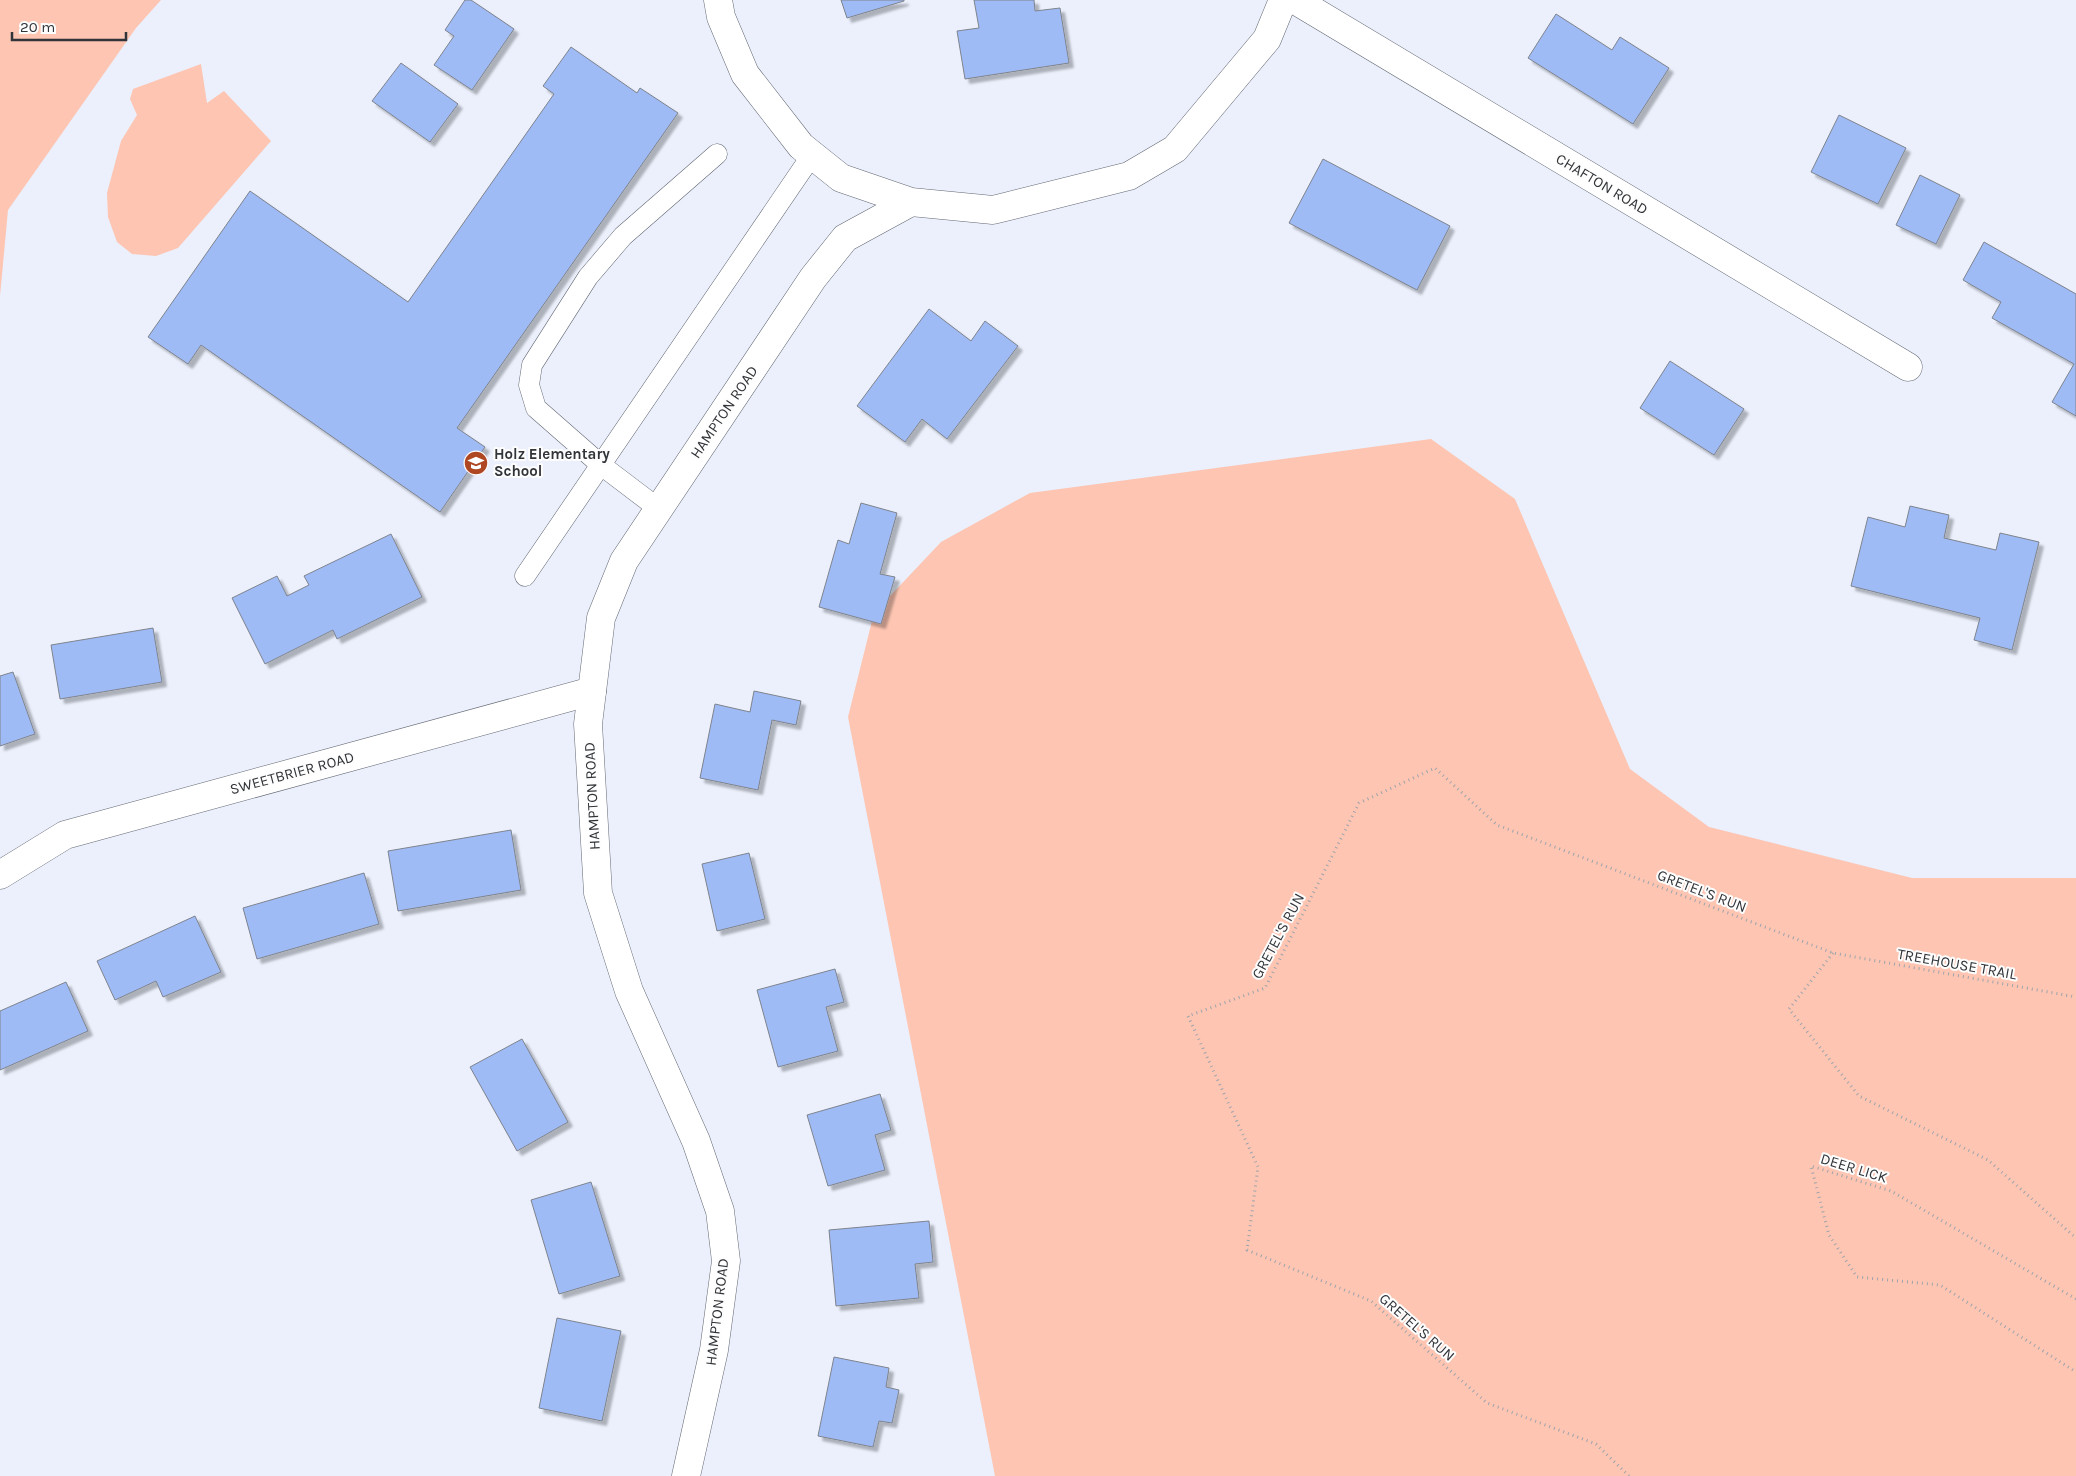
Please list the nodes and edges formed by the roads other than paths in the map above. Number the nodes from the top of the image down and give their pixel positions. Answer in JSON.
{"nodes":[{"id":1,"x":718,"y":0,"type":"edge"},
{"id":2,"x":1283,"y":0,"type":"edge"},
{"id":3,"x":1295,"y":0,"type":"edge"},
{"id":4,"x":718,"y":154,"type":"dead end"},
{"id":5,"x":812,"y":155,"type":"junction"},
{"id":6,"x":910,"y":202,"type":"junction"},
{"id":7,"x":1908,"y":367,"type":"dead end"},
{"id":8,"x":601,"y":465,"type":"junction"},
{"id":9,"x":659,"y":509,"type":"junction"},
{"id":10,"x":525,"y":576,"type":"dead end"},
{"id":11,"x":592,"y":691,"type":"junction"},
{"id":12,"x":0,"y":875,"type":"edge"},
{"id":13,"x":686,"y":1476,"type":"edge"}],
"edges":[{"from":1,"to":5,"type":"street"},
{"from":2,"to":6,"type":"street"},
{"from":3,"to":7,"type":"street","name":"CHAFTON ROAD"},
{"from":4,"to":8,"type":"lane"},
{"from":5,"to":6,"type":"street"},
{"from":5,"to":8,"type":"lane"},
{"from":6,"to":9,"type":"street","name":"HAMPTON ROAD"},
{"from":8,"to":9,"type":"lane"},
{"from":8,"to":10,"type":"lane"},
{"from":9,"to":11,"type":"street","name":"HAMPTON ROAD"},
{"from":11,"to":12,"type":"street","name":"SWEETBRIER ROAD"},
{"from":11,"to":13,"type":"street","name":"HAMPTON ROAD"}]}
